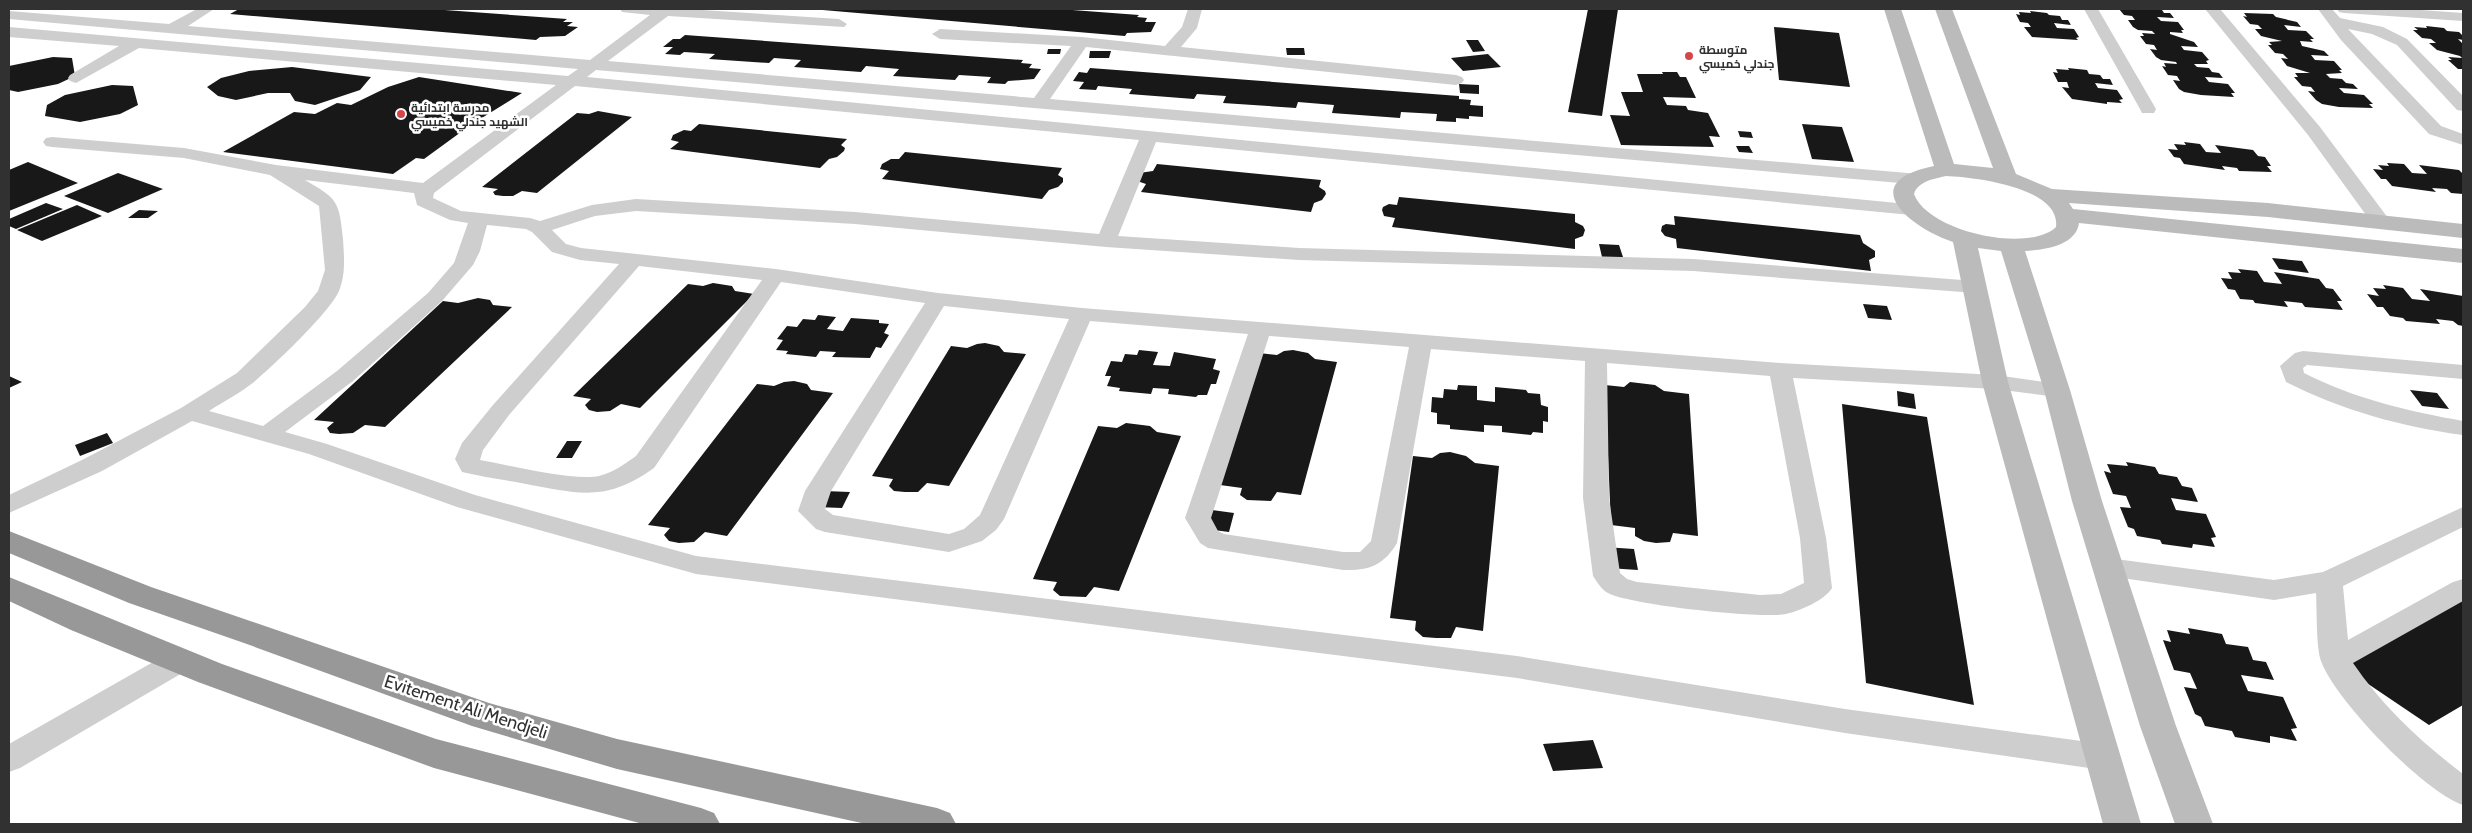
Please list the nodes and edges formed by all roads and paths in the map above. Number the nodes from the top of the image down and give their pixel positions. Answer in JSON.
{"nodes":[{"id":1,"x":207,"y":9,"type":"edge"},
{"id":2,"x":627,"y":9,"type":"edge"},
{"id":3,"x":1195,"y":9,"type":"edge"},
{"id":4,"x":1892,"y":9,"type":"edge"},
{"id":5,"x":1943,"y":9,"type":"edge"},
{"id":6,"x":2091,"y":9,"type":"edge"},
{"id":7,"x":2212,"y":9,"type":"edge"},
{"id":8,"x":2344,"y":9,"type":"edge"},
{"id":9,"x":666,"y":10,"type":"edge"},
{"id":10,"x":9,"y":15,"type":"edge"},
{"id":11,"x":2330,"y":15,"type":"edge"},
{"id":12,"x":2463,"y":17,"type":"edge"},
{"id":13,"x":839,"y":24,"type":"dead end"},
{"id":14,"x":173,"y":28,"type":"junction"},
{"id":15,"x":9,"y":32,"type":"edge"},
{"id":16,"x":940,"y":34,"type":"dead end"},
{"id":17,"x":1082,"y":42,"type":"junction"},
{"id":18,"x":136,"y":43,"type":"junction"},
{"id":19,"x":1169,"y":51,"type":"junction"},
{"id":20,"x":593,"y":65,"type":"junction"},
{"id":21,"x":76,"y":78,"type":"dead end"},
{"id":22,"x":572,"y":80,"type":"junction"},
{"id":23,"x":1456,"y":80,"type":"dead end"},
{"id":24,"x":1039,"y":102,"type":"junction"},
{"id":25,"x":2463,"y":106,"type":"edge"},
{"id":26,"x":2148,"y":109,"type":"dead end"},
{"id":27,"x":1149,"y":137,"type":"junction"},
{"id":28,"x":2463,"y":140,"type":"edge"},
{"id":29,"x":52,"y":142,"type":"dead end"},
{"id":30,"x":1946,"y":170,"type":"junction"},
{"id":31,"x":276,"y":171,"type":"junction"},
{"id":32,"x":1912,"y":178,"type":"junction"},
{"id":33,"x":2007,"y":178,"type":"junction"},
{"id":34,"x":427,"y":189,"type":"junction"},
{"id":35,"x":2045,"y":195,"type":"junction"},
{"id":36,"x":1911,"y":209,"type":"junction"},
{"id":37,"x":2066,"y":215,"type":"junction"},
{"id":38,"x":479,"y":219,"type":"junction"},
{"id":39,"x":2381,"y":222,"type":"junction"},
{"id":40,"x":539,"y":228,"type":"junction"},
{"id":41,"x":2463,"y":231,"type":"edge"},
{"id":42,"x":1964,"y":237,"type":"junction"},
{"id":43,"x":1106,"y":241,"type":"junction"},
{"id":44,"x":2011,"y":245,"type":"junction"},
{"id":45,"x":2463,"y":256,"type":"edge"},
{"id":46,"x":634,"y":260,"type":"junction"},
{"id":47,"x":776,"y":276,"type":"junction"},
{"id":48,"x":1975,"y":287,"type":"junction"},
{"id":49,"x":938,"y":299,"type":"junction"},
{"id":50,"x":1082,"y":314,"type":"junction"},
{"id":51,"x":1261,"y":328,"type":"junction"},
{"id":52,"x":1421,"y":342,"type":"junction"},
{"id":53,"x":1596,"y":356,"type":"junction"},
{"id":54,"x":1780,"y":370,"type":"junction"},
{"id":55,"x":2463,"y":372,"type":"edge"},
{"id":56,"x":1996,"y":382,"type":"junction"},
{"id":57,"x":2057,"y":390,"type":"junction"},
{"id":58,"x":189,"y":414,"type":"junction"},
{"id":59,"x":2463,"y":428,"type":"edge"},
{"id":60,"x":266,"y":435,"type":"junction"},
{"id":61,"x":9,"y":505,"type":"edge"},
{"id":62,"x":2463,"y":516,"type":"edge"},
{"id":63,"x":9,"y":541,"type":"edge"},
{"id":64,"x":2108,"y":567,"type":"junction"},
{"id":65,"x":2329,"y":581,"type":"junction"},
{"id":66,"x":9,"y":588,"type":"edge"},
{"id":67,"x":2463,"y":589,"type":"edge"},
{"id":68,"x":2335,"y":660,"type":"junction"},
{"id":69,"x":179,"y":661,"type":"junction"},
{"id":70,"x":2103,"y":757,"type":"junction"},
{"id":71,"x":9,"y":758,"type":"edge"},
{"id":72,"x":2463,"y":792,"type":"edge"},
{"id":73,"x":701,"y":824,"type":"edge"},
{"id":74,"x":938,"y":824,"type":"edge"},
{"id":75,"x":2122,"y":824,"type":"edge"},
{"id":76,"x":2194,"y":824,"type":"edge"}],
"edges":[{"from":1,"to":14,"type":"street"},
{"from":2,"to":9,"type":"street"},
{"from":3,"to":19,"type":"street"},
{"from":4,"to":30,"type":"street"},
{"from":5,"to":33,"type":"street"},
{"from":6,"to":26,"type":"street"},
{"from":7,"to":39,"type":"street"},
{"from":8,"to":12,"type":"street"},
{"from":9,"to":13,"type":"street"},
{"from":9,"to":20,"type":"street"},
{"from":10,"to":14,"type":"street"},
{"from":11,"to":25,"type":"street"},
{"from":11,"to":28,"type":"street"},
{"from":14,"to":20,"type":"street"},
{"from":15,"to":18,"type":"street"},
{"from":16,"to":17,"type":"street"},
{"from":17,"to":19,"type":"street"},
{"from":17,"to":24,"type":"street"},
{"from":18,"to":21,"type":"street"},
{"from":18,"to":22,"type":"street"},
{"from":19,"to":23,"type":"street"},
{"from":20,"to":22,"type":"street"},
{"from":20,"to":24,"type":"street"},
{"from":22,"to":27,"type":"street"},
{"from":22,"to":34,"type":"street"},
{"from":24,"to":32,"type":"street"},
{"from":27,"to":36,"type":"street"},
{"from":27,"to":43,"type":"street"},
{"from":29,"to":31,"type":"street"},
{"from":30,"to":32,"type":"street"},
{"from":30,"to":33,"type":"street"},
{"from":31,"to":34,"type":"street"},
{"from":31,"to":58,"type":"street"},
{"from":32,"to":36,"type":"street"},
{"from":33,"to":35,"type":"street"},
{"from":34,"to":38,"type":"street"},
{"from":35,"to":37,"type":"street"},
{"from":35,"to":39,"type":"street"},
{"from":36,"to":42,"type":"street"},
{"from":37,"to":44,"type":"street"},
{"from":37,"to":45,"type":"street"},
{"from":38,"to":40,"type":"street"},
{"from":38,"to":60,"type":"street"},
{"from":39,"to":41,"type":"street"},
{"from":40,"to":43,"type":"street"},
{"from":40,"to":46,"type":"street"},
{"from":42,"to":44,"type":"street"},
{"from":42,"to":48,"type":"street"},
{"from":43,"to":48,"type":"street"},
{"from":44,"to":57,"type":"street"},
{"from":46,"to":47,"type":"street"},
{"from":46,"to":47,"type":"street"},
{"from":47,"to":49,"type":"street"},
{"from":48,"to":56,"type":"street"},
{"from":49,"to":50,"type":"street"},
{"from":49,"to":50,"type":"street"},
{"from":50,"to":51,"type":"street"},
{"from":51,"to":52,"type":"street"},
{"from":51,"to":52,"type":"street"},
{"from":52,"to":53,"type":"street"},
{"from":53,"to":54,"type":"street"},
{"from":53,"to":54,"type":"street"},
{"from":54,"to":56,"type":"street"},
{"from":55,"to":59,"type":"street"},
{"from":56,"to":57,"type":"street"},
{"from":56,"to":70,"type":"street"},
{"from":57,"to":64,"type":"street"},
{"from":58,"to":60,"type":"street"},
{"from":58,"to":61,"type":"street"},
{"from":60,"to":70,"type":"street"},
{"from":62,"to":65,"type":"street"},
{"from":63,"to":74,"type":"highway","name":"Evitement Ali Mendjeli"},
{"from":64,"to":65,"type":"street"},
{"from":64,"to":76,"type":"street"},
{"from":65,"to":68,"type":"street"},
{"from":66,"to":69,"type":"highway"},
{"from":67,"to":68,"type":"street"},
{"from":68,"to":72,"type":"street"},
{"from":69,"to":71,"type":"street"},
{"from":69,"to":73,"type":"highway"},
{"from":70,"to":75,"type":"street"}]}
